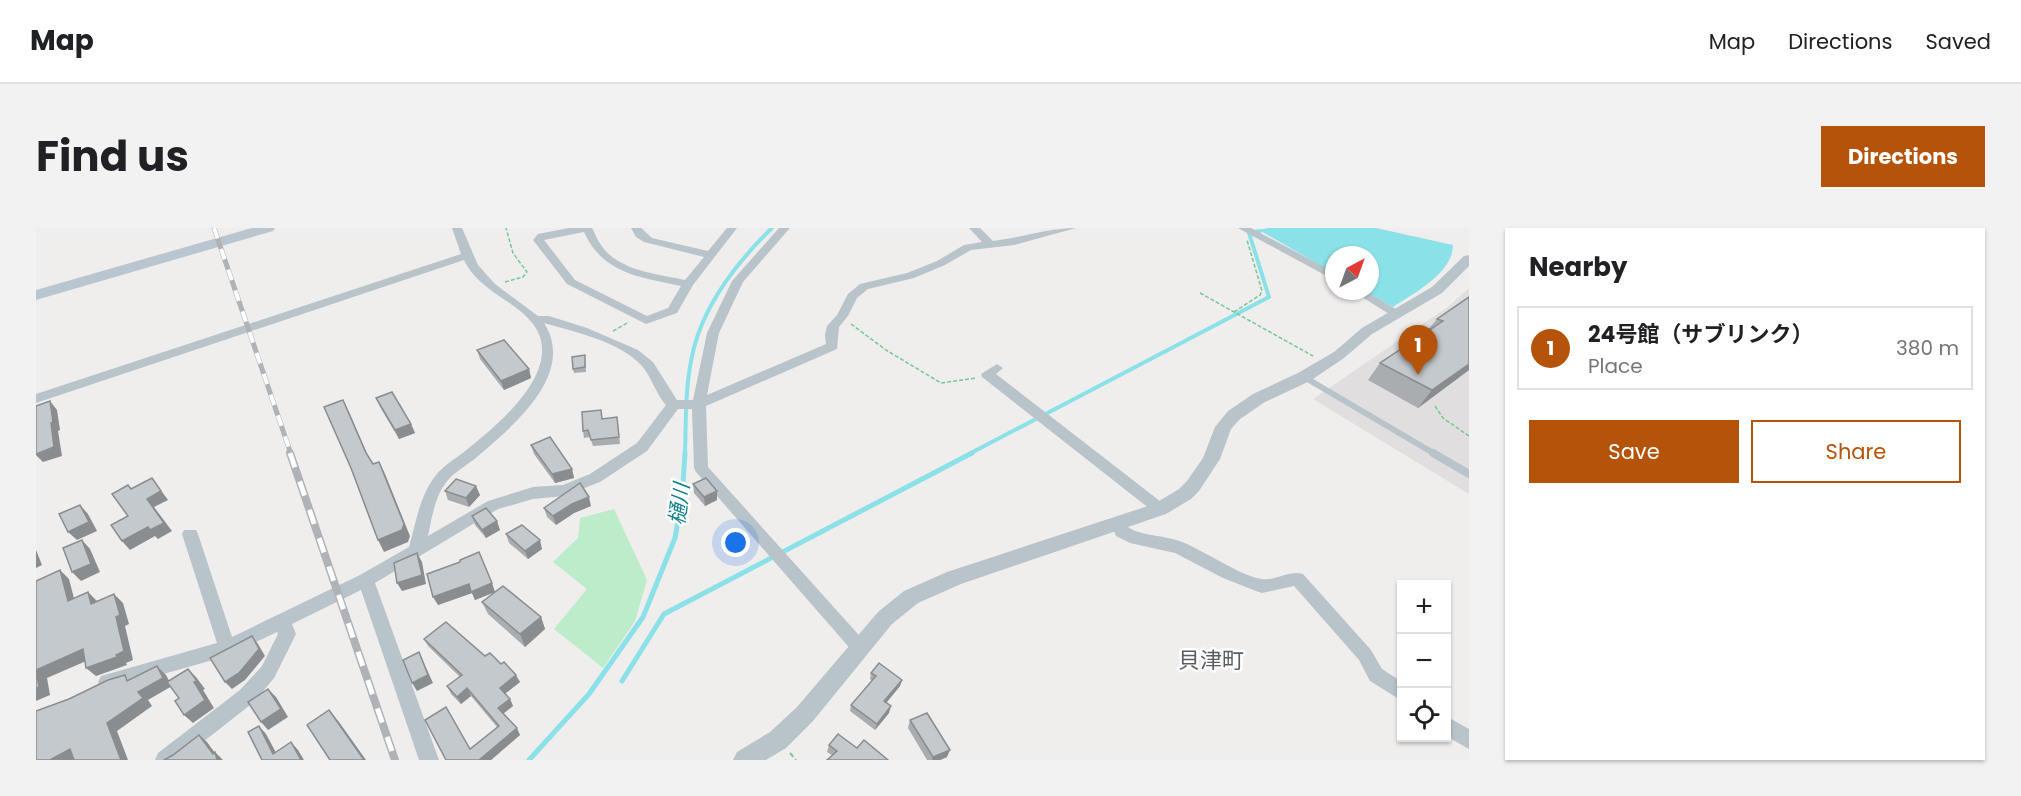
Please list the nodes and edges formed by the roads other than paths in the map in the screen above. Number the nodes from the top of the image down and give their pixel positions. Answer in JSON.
{"nodes":[{"id":1,"x":268,"y":228,"type":"edge"},
{"id":2,"x":457,"y":228,"type":"edge"},
{"id":3,"x":587,"y":228,"type":"edge"},
{"id":4,"x":732,"y":228,"type":"edge"},
{"id":5,"x":785,"y":228,"type":"edge"},
{"id":6,"x":974,"y":228,"type":"edge"},
{"id":7,"x":1071,"y":228,"type":"edge"},
{"id":8,"x":640,"y":229,"type":"edge"},
{"id":9,"x":1244,"y":229,"type":"edge"},
{"id":10,"x":989,"y":243,"type":"junction"},
{"id":11,"x":468,"y":255,"type":"junction"},
{"id":12,"x":711,"y":255,"type":"junction"},
{"id":13,"x":1469,"y":259,"type":"edge"},
{"id":14,"x":1325,"y":272,"type":"edge"},
{"id":15,"x":688,"y":284,"type":"junction"},
{"id":16,"x":36,"y":295,"type":"edge"},
{"id":17,"x":1374,"y":300,"type":"edge"},
{"id":18,"x":1398,"y":314,"type":"junction"},
{"id":19,"x":534,"y":320,"type":"junction"},
{"id":20,"x":992,"y":371,"type":"road end"},
{"id":21,"x":1304,"y":377,"type":"junction"},
{"id":22,"x":36,"y":399,"type":"edge"},
{"id":23,"x":697,"y":404,"type":"junction"},
{"id":24,"x":676,"y":405,"type":"junction"},
{"id":25,"x":1469,"y":474,"type":"edge"},
{"id":26,"x":1160,"y":509,"type":"junction"},
{"id":27,"x":1119,"y":523,"type":"junction"},
{"id":28,"x":190,"y":534,"type":"dead end"},
{"id":29,"x":417,"y":548,"type":"junction"},
{"id":30,"x":366,"y":580,"type":"junction"},
{"id":31,"x":282,"y":622,"type":"junction"},
{"id":32,"x":227,"y":648,"type":"junction"},
{"id":33,"x":860,"y":648,"type":"junction"},
{"id":34,"x":93,"y":689,"type":"edge"},
{"id":35,"x":1397,"y":690,"type":"edge"},
{"id":36,"x":1451,"y":728,"type":"edge"},
{"id":37,"x":1469,"y":740,"type":"edge"},
{"id":38,"x":165,"y":760,"type":"edge"},
{"id":39,"x":429,"y":760,"type":"edge"},
{"id":40,"x":745,"y":760,"type":"edge"}],
"edges":[{"from":1,"to":16,"type":"main road"},
{"from":2,"to":11,"type":"street"},
{"from":3,"to":15,"type":"street"},
{"from":3,"to":15,"type":"street"},
{"from":4,"to":12,"type":"street"},
{"from":5,"to":23,"type":"street"},
{"from":6,"to":10,"type":"street"},
{"from":7,"to":10,"type":"street"},
{"from":8,"to":12,"type":"street"},
{"from":9,"to":14,"type":"street"},
{"from":10,"to":23,"type":"street"},
{"from":11,"to":19,"type":"street"},
{"from":11,"to":22,"type":"street"},
{"from":12,"to":15,"type":"street"},
{"from":13,"to":18,"type":"street"},
{"from":17,"to":18,"type":"street"},
{"from":18,"to":21,"type":"street"},
{"from":19,"to":24,"type":"street"},
{"from":19,"to":29,"type":"street"},
{"from":20,"to":26,"type":"street"},
{"from":21,"to":25,"type":"lane"},
{"from":21,"to":26,"type":"street"},
{"from":23,"to":24,"type":"street"},
{"from":23,"to":33,"type":"street"},
{"from":24,"to":29,"type":"street"},
{"from":26,"to":27,"type":"street"},
{"from":27,"to":33,"type":"street"},
{"from":27,"to":35,"type":"street"},
{"from":28,"to":32,"type":"street"},
{"from":29,"to":30,"type":"street"},
{"from":30,"to":31,"type":"street"},
{"from":30,"to":39,"type":"street"},
{"from":31,"to":32,"type":"street"},
{"from":31,"to":38,"type":"street"},
{"from":32,"to":34,"type":"street"},
{"from":33,"to":40,"type":"street"},
{"from":36,"to":37,"type":"street"}]}
